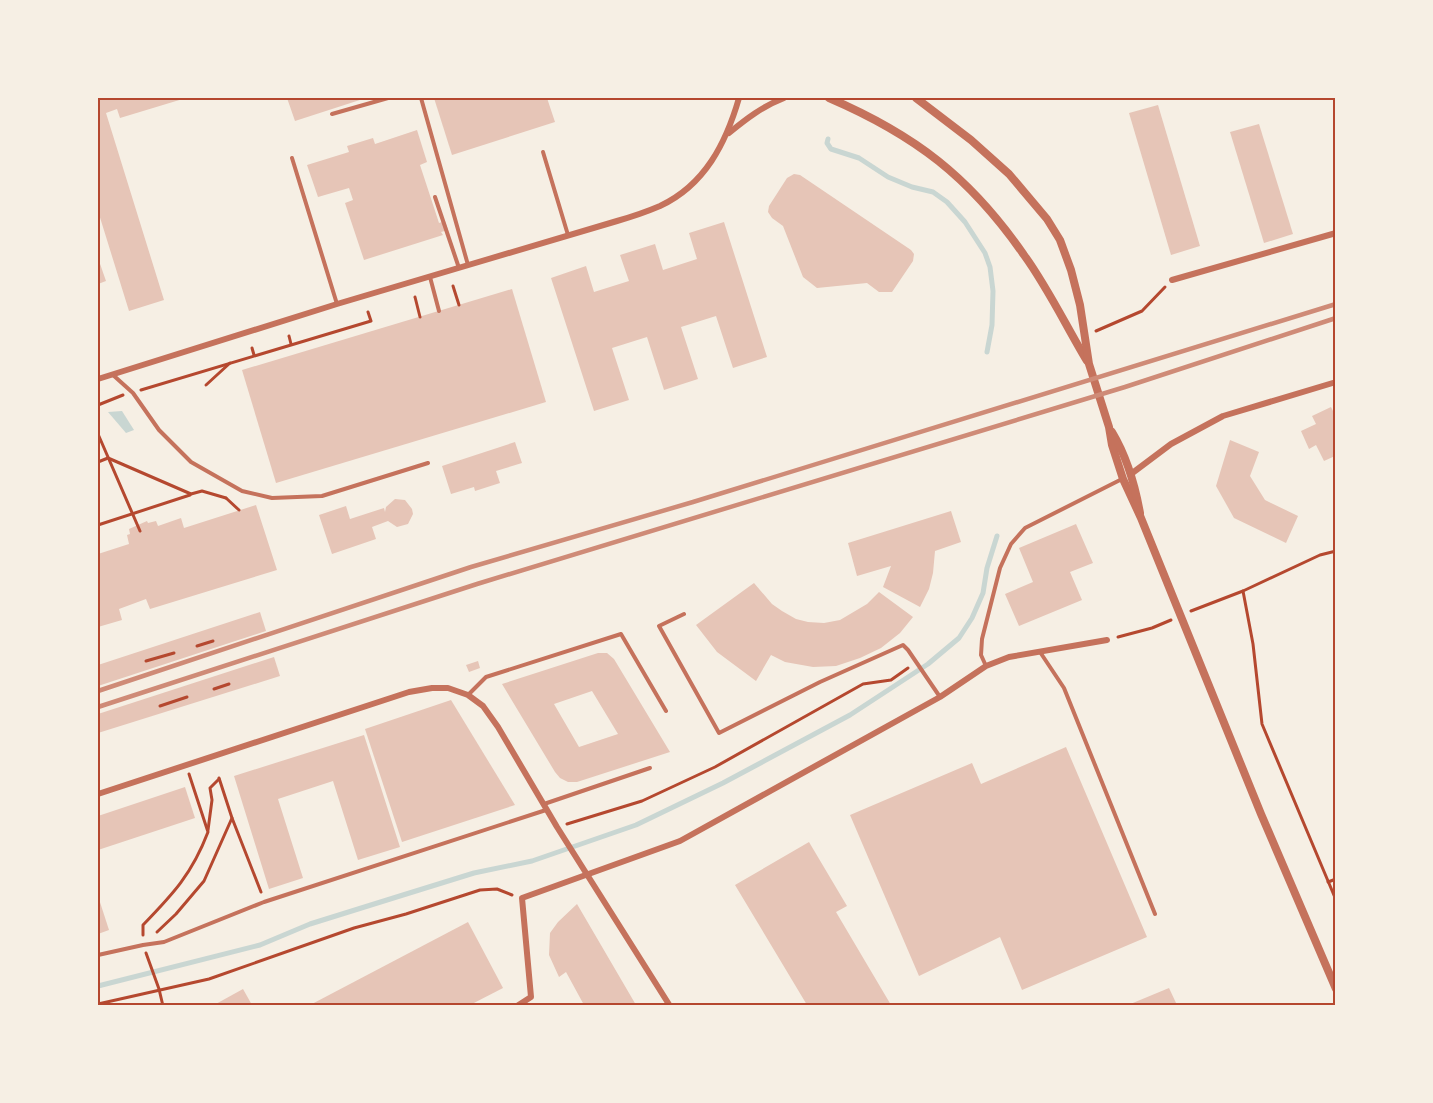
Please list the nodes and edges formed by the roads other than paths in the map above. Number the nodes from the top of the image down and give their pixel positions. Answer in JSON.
{"nodes":[{"id":1,"x":388,"y":98,"type":"edge"},
{"id":2,"x":421,"y":98,"type":"edge"},
{"id":3,"x":739,"y":98,"type":"edge"},
{"id":4,"x":784,"y":98,"type":"edge"},
{"id":5,"x":829,"y":98,"type":"edge"},
{"id":6,"x":916,"y":98,"type":"edge"},
{"id":7,"x":332,"y":114,"type":"dead end"},
{"id":8,"x":728,"y":134,"type":"junction"},
{"id":9,"x":543,"y":152,"type":"dead end"},
{"id":10,"x":292,"y":158,"type":"dead end"},
{"id":11,"x":435,"y":197,"type":"dead end"},
{"id":12,"x":1335,"y":232,"type":"edge"},
{"id":13,"x":568,"y":236,"type":"junction"},
{"id":14,"x":468,"y":266,"type":"junction"},
{"id":15,"x":459,"y":268,"type":"junction"},
{"id":16,"x":430,"y":277,"type":"junction"},
{"id":17,"x":1172,"y":280,"type":"road end"},
{"id":18,"x":337,"y":304,"type":"junction"},
{"id":19,"x":439,"y":311,"type":"dead end"},
{"id":20,"x":1089,"y":364,"type":"junction"},
{"id":21,"x":113,"y":375,"type":"junction"},
{"id":22,"x":98,"y":379,"type":"edge"},
{"id":23,"x":1335,"y":382,"type":"edge"},
{"id":24,"x":428,"y":463,"type":"dead end"},
{"id":25,"x":1127,"y":477,"type":"junction"},
{"id":26,"x":684,"y":614,"type":"dead end"},
{"id":27,"x":1107,"y":640,"type":"road end"},
{"id":28,"x":1040,"y":652,"type":"junction"},
{"id":29,"x":986,"y":666,"type":"junction"},
{"id":30,"x":468,"y":695,"type":"junction"},
{"id":31,"x":940,"y":697,"type":"junction"},
{"id":32,"x":666,"y":711,"type":"dead end"},
{"id":33,"x":650,"y":768,"type":"dead end"},
{"id":34,"x":98,"y":794,"type":"edge"},
{"id":35,"x":545,"y":807,"type":"junction"},
{"id":36,"x":588,"y":875,"type":"junction"},
{"id":37,"x":1155,"y":914,"type":"dead end"},
{"id":38,"x":98,"y":956,"type":"edge"},
{"id":39,"x":1335,"y":989,"type":"edge"},
{"id":40,"x":517,"y":1005,"type":"edge"},
{"id":41,"x":670,"y":1005,"type":"edge"}],
"edges":[{"from":1,"to":7,"type":"lane"},
{"from":2,"to":14,"type":"lane"},
{"from":3,"to":8,"type":"street"},
{"from":4,"to":8,"type":"street"},
{"from":5,"to":20,"type":"street"},
{"from":6,"to":20,"type":"street"},
{"from":8,"to":13,"type":"street"},
{"from":9,"to":13,"type":"lane"},
{"from":10,"to":18,"type":"lane"},
{"from":11,"to":15,"type":"lane"},
{"from":12,"to":17,"type":"street"},
{"from":13,"to":14,"type":"street"},
{"from":14,"to":15,"type":"street"},
{"from":15,"to":16,"type":"street"},
{"from":16,"to":18,"type":"street"},
{"from":16,"to":19,"type":"lane"},
{"from":18,"to":21,"type":"street"},
{"from":20,"to":25,"type":"street"},
{"from":21,"to":22,"type":"street"},
{"from":21,"to":24,"type":"lane"},
{"from":23,"to":25,"type":"street"},
{"from":25,"to":29,"type":"lane"},
{"from":25,"to":39,"type":"street"},
{"from":26,"to":31,"type":"lane"},
{"from":27,"to":28,"type":"street"},
{"from":28,"to":29,"type":"street"},
{"from":28,"to":37,"type":"lane"},
{"from":29,"to":31,"type":"street"},
{"from":30,"to":32,"type":"lane"},
{"from":30,"to":34,"type":"street"},
{"from":30,"to":35,"type":"street"},
{"from":31,"to":36,"type":"street"},
{"from":33,"to":35,"type":"lane"},
{"from":35,"to":36,"type":"street"},
{"from":35,"to":38,"type":"lane"},
{"from":36,"to":40,"type":"street"},
{"from":36,"to":41,"type":"street"}]}
